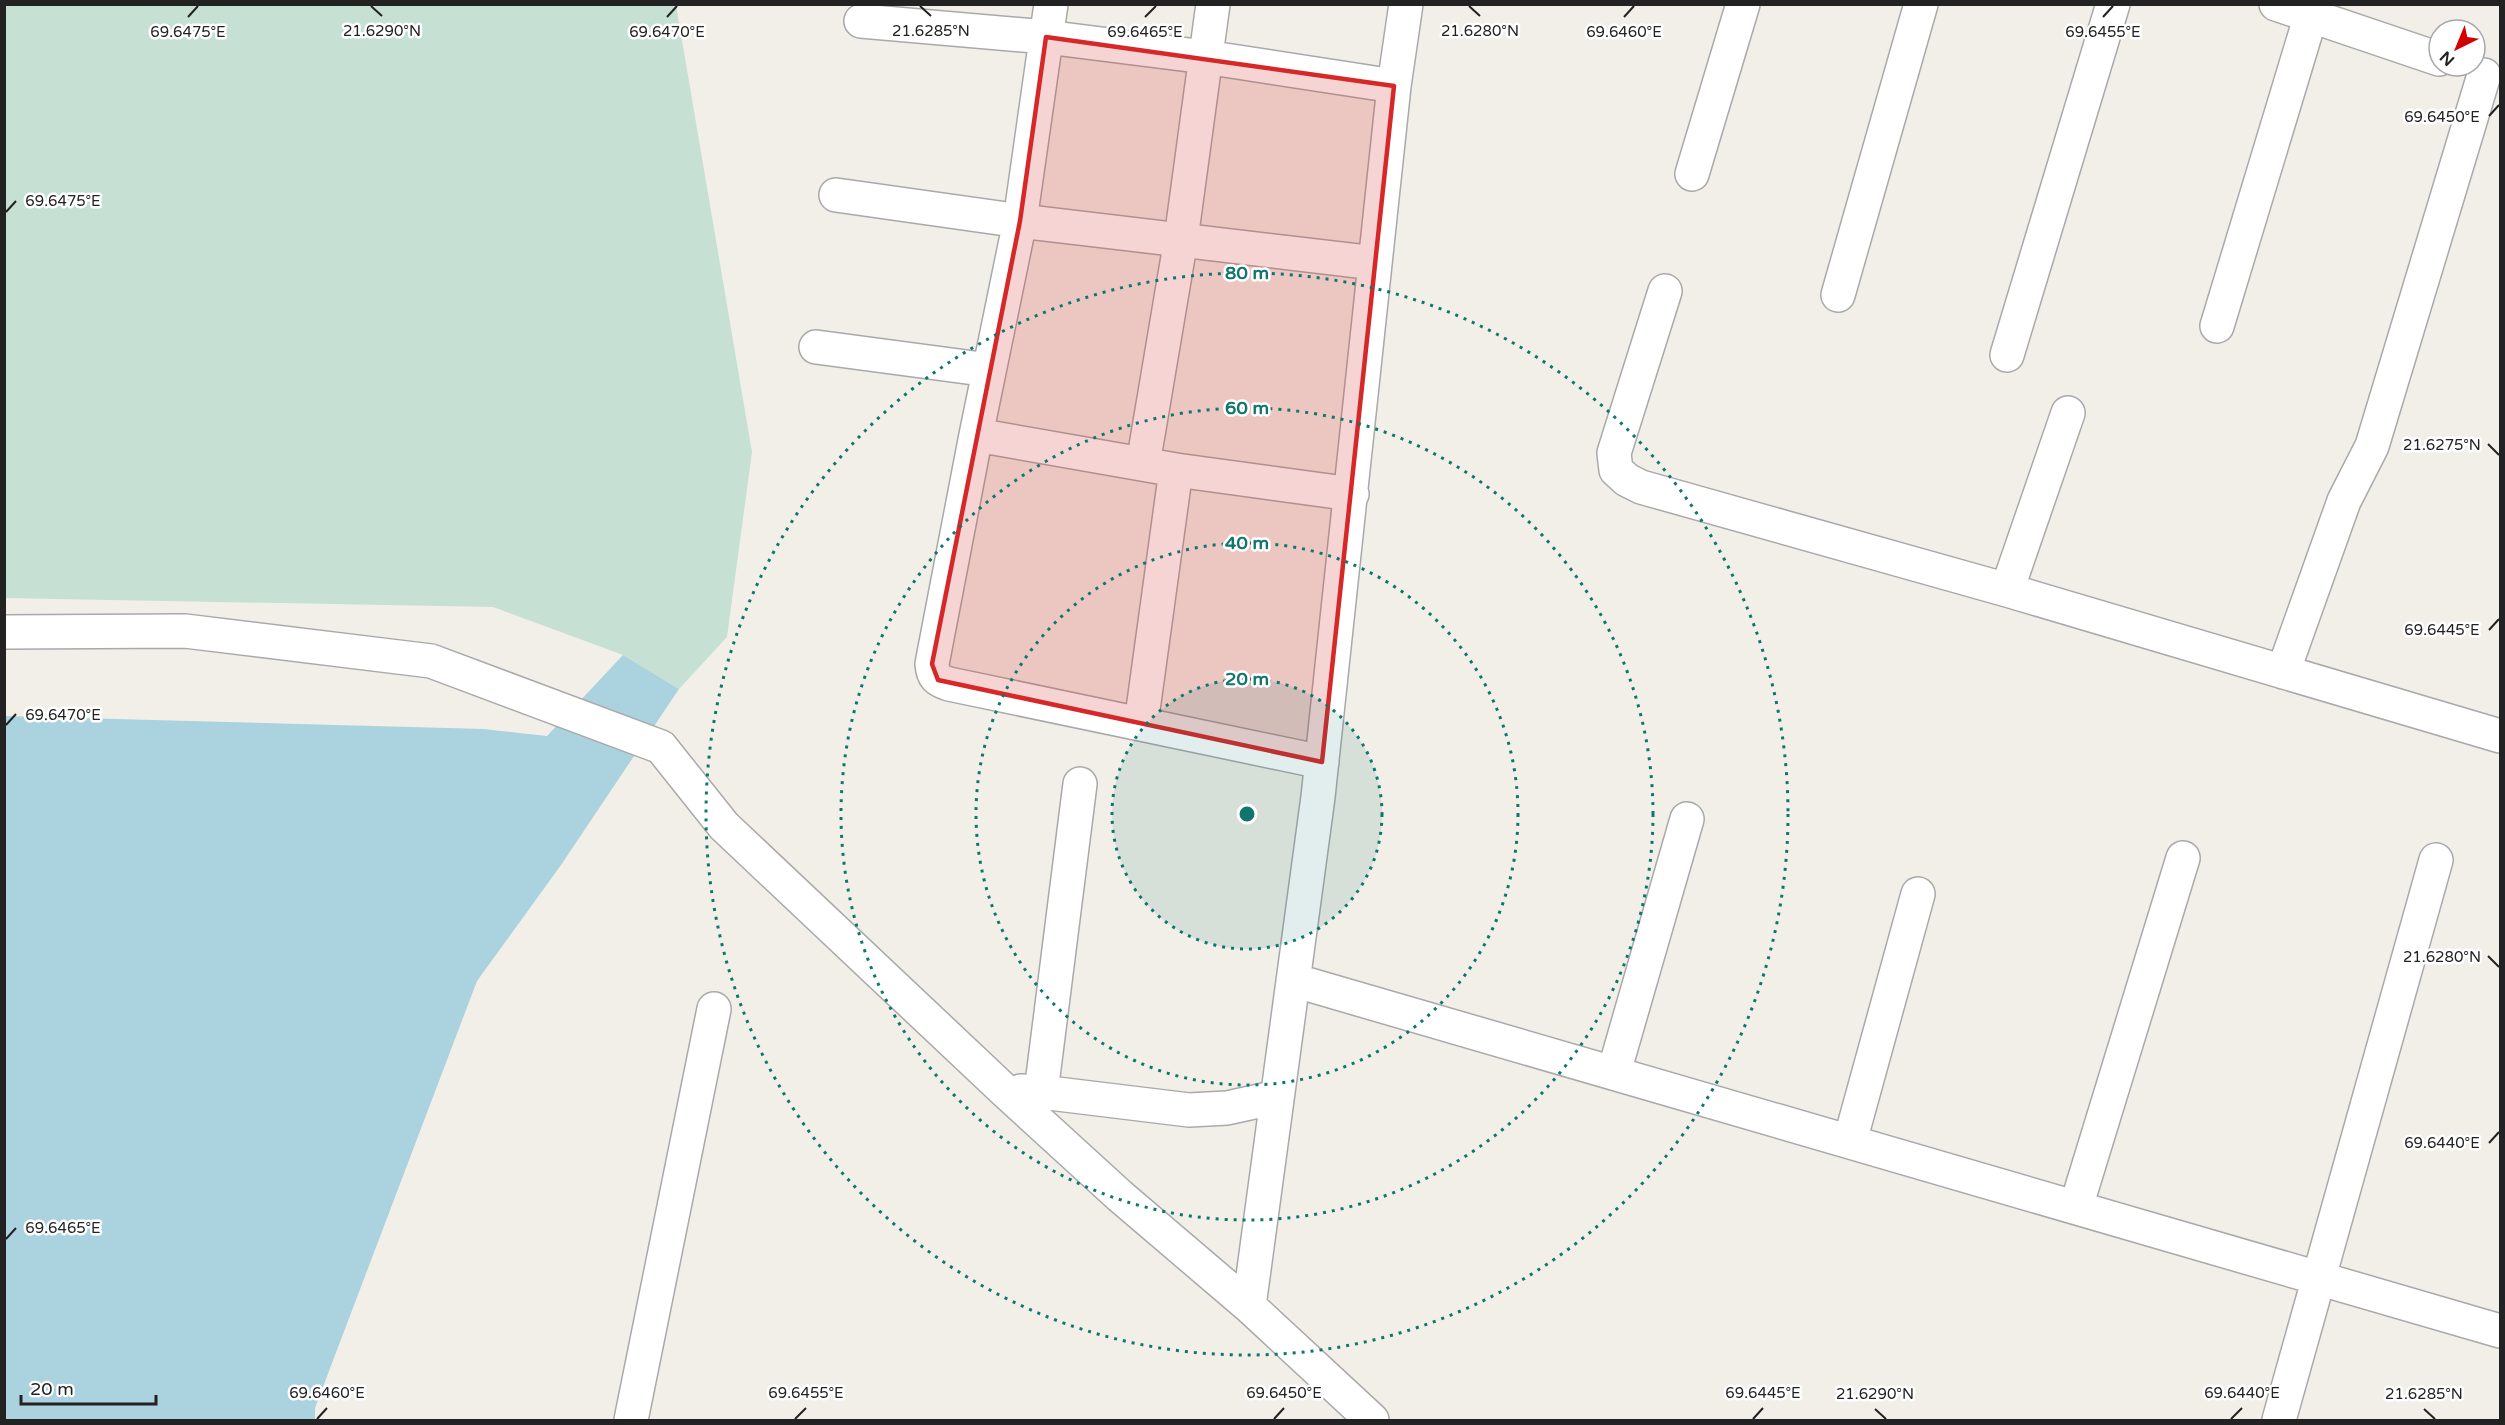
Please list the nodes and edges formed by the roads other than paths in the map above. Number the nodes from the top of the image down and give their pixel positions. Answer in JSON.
{"nodes":[{"id":1,"x":1051,"y":4,"type":"edge"},
{"id":2,"x":1213,"y":4,"type":"edge"},
{"id":3,"x":1406,"y":4,"type":"edge"},
{"id":4,"x":1743,"y":4,"type":"edge"},
{"id":5,"x":1922,"y":4,"type":"edge"},
{"id":6,"x":2113,"y":4,"type":"edge"},
{"id":7,"x":2276,"y":4,"type":"edge"},
{"id":8,"x":2311,"y":15,"type":"junction"},
{"id":9,"x":861,"y":21,"type":"dead end"},
{"id":10,"x":1046,"y":37,"type":"junction"},
{"id":11,"x":2427,"y":55,"type":"edge"},
{"id":12,"x":1205,"y":57,"type":"junction"},
{"id":13,"x":2480,"y":78,"type":"edge"},
{"id":14,"x":1394,"y":86,"type":"junction"},
{"id":15,"x":1692,"y":174,"type":"dead end"},
{"id":16,"x":836,"y":195,"type":"dead end"},
{"id":17,"x":1020,"y":221,"type":"junction"},
{"id":18,"x":1181,"y":239,"type":"junction"},
{"id":19,"x":1375,"y":263,"type":"junction"},
{"id":20,"x":1665,"y":291,"type":"dead end"},
{"id":21,"x":1838,"y":295,"type":"dead end"},
{"id":22,"x":2217,"y":326,"type":"dead end"},
{"id":23,"x":816,"y":347,"type":"dead end"},
{"id":24,"x":2007,"y":356,"type":"dead end"},
{"id":25,"x":989,"y":370,"type":"junction"},
{"id":26,"x":2068,"y":413,"type":"dead end"},
{"id":27,"x":976,"y":435,"type":"junction"},
{"id":28,"x":1143,"y":464,"type":"junction"},
{"id":29,"x":1176,"y":470,"type":"junction"},
{"id":30,"x":1352,"y":494,"type":"junction"},
{"id":31,"x":2007,"y":590,"type":"junction"},
{"id":32,"x":4,"y":632,"type":"edge"},
{"id":33,"x":2283,"y":672,"type":"junction"},
{"id":34,"x":1141,"y":724,"type":"junction"},
{"id":35,"x":2500,"y":736,"type":"edge"},
{"id":36,"x":1323,"y":762,"type":"junction"},
{"id":37,"x":1080,"y":784,"type":"dead end"},
{"id":38,"x":1687,"y":819,"type":"dead end"},
{"id":39,"x":2183,"y":858,"type":"dead end"},
{"id":40,"x":2436,"y":860,"type":"dead end"},
{"id":41,"x":1918,"y":894,"type":"dead end"},
{"id":42,"x":1293,"y":980,"type":"junction"},
{"id":43,"x":714,"y":1009,"type":"dead end"},
{"id":44,"x":1614,"y":1072,"type":"junction"},
{"id":45,"x":1005,"y":1091,"type":"junction"},
{"id":46,"x":1041,"y":1092,"type":"junction"},
{"id":47,"x":1277,"y":1097,"type":"junction"},
{"id":48,"x":1850,"y":1141,"type":"junction"},
{"id":49,"x":2076,"y":1207,"type":"junction"},
{"id":50,"x":2318,"y":1277,"type":"junction"},
{"id":51,"x":1249,"y":1306,"type":"junction"},
{"id":52,"x":2500,"y":1331,"type":"edge"},
{"id":53,"x":631,"y":1420,"type":"edge"},
{"id":54,"x":1372,"y":1420,"type":"edge"},
{"id":55,"x":2279,"y":1420,"type":"edge"}],
"edges":[{"from":1,"to":10,"type":"street"},
{"from":2,"to":12,"type":"street"},
{"from":3,"to":14,"type":"street"},
{"from":4,"to":15,"type":"street"},
{"from":5,"to":21,"type":"street"},
{"from":6,"to":24,"type":"street"},
{"from":7,"to":8,"type":"street"},
{"from":8,"to":11,"type":"street"},
{"from":8,"to":22,"type":"street"},
{"from":9,"to":10,"type":"street"},
{"from":10,"to":12,"type":"street"},
{"from":10,"to":17,"type":"street"},
{"from":12,"to":14,"type":"street"},
{"from":12,"to":18,"type":"street"},
{"from":13,"to":33,"type":"street"},
{"from":14,"to":19,"type":"street"},
{"from":16,"to":17,"type":"street"},
{"from":17,"to":18,"type":"street"},
{"from":17,"to":25,"type":"street"},
{"from":18,"to":19,"type":"street"},
{"from":18,"to":28,"type":"street"},
{"from":19,"to":30,"type":"street"},
{"from":20,"to":31,"type":"street"},
{"from":23,"to":25,"type":"street"},
{"from":25,"to":27,"type":"street"},
{"from":26,"to":31,"type":"street"},
{"from":27,"to":28,"type":"street"},
{"from":27,"to":34,"type":"street"},
{"from":28,"to":29,"type":"street"},
{"from":29,"to":30,"type":"street"},
{"from":29,"to":34,"type":"street"},
{"from":30,"to":36,"type":"street"},
{"from":31,"to":33,"type":"street"},
{"from":32,"to":45,"type":"street"},
{"from":33,"to":35,"type":"street"},
{"from":34,"to":36,"type":"street"},
{"from":36,"to":42,"type":"street"},
{"from":37,"to":46,"type":"street"},
{"from":38,"to":44,"type":"street"},
{"from":39,"to":49,"type":"street"},
{"from":40,"to":50,"type":"street"},
{"from":41,"to":48,"type":"street"},
{"from":42,"to":44,"type":"street"},
{"from":42,"to":47,"type":"street"},
{"from":43,"to":53,"type":"street"},
{"from":44,"to":48,"type":"street"},
{"from":45,"to":46,"type":"street"},
{"from":45,"to":51,"type":"street"},
{"from":46,"to":47,"type":"street"},
{"from":47,"to":51,"type":"street"},
{"from":48,"to":49,"type":"street"},
{"from":49,"to":50,"type":"street"},
{"from":50,"to":52,"type":"street"},
{"from":50,"to":55,"type":"street"},
{"from":51,"to":54,"type":"street"}]}
